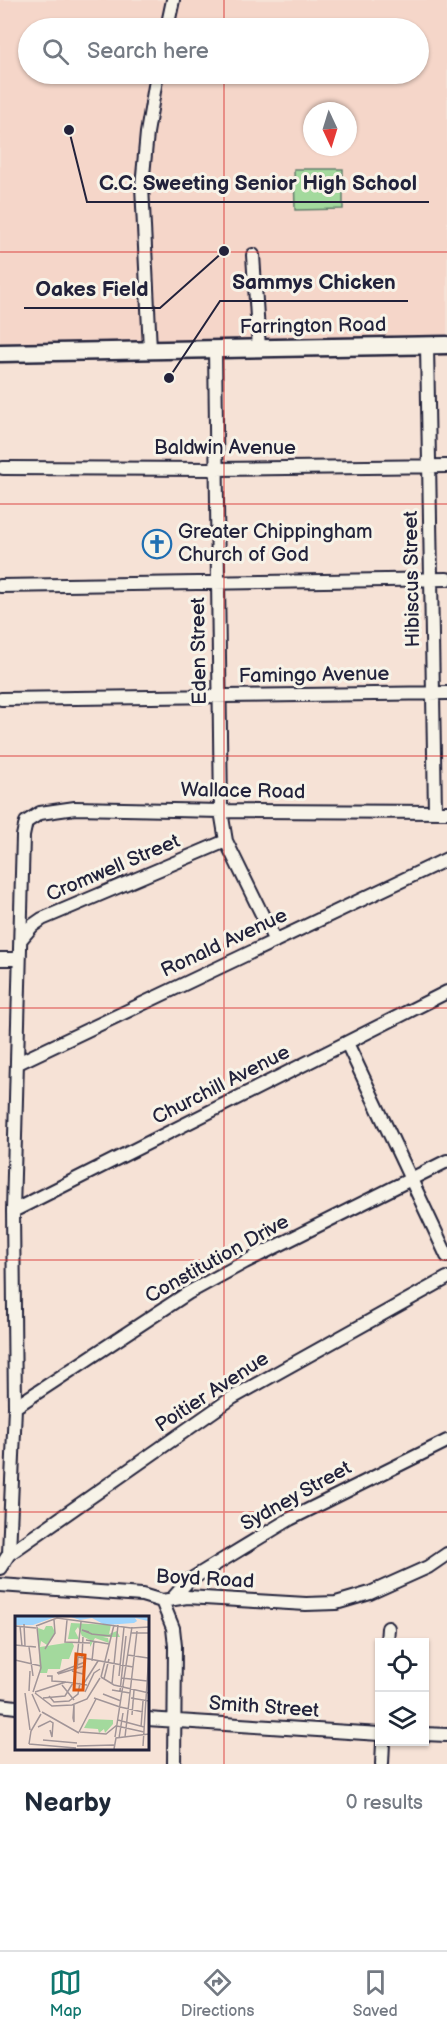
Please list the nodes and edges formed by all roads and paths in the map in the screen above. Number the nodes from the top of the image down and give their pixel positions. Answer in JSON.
{"nodes":[{"id":1,"x":173,"y":0,"type":"edge"},
{"id":2,"x":169,"y":18,"type":"edge"},
{"id":3,"x":156,"y":84,"type":"edge"},
{"id":4,"x":254,"y":255,"type":"dead end"},
{"id":5,"x":427,"y":345,"type":"junction"},
{"id":6,"x":447,"y":345,"type":"edge"},
{"id":7,"x":215,"y":348,"type":"junction"},
{"id":8,"x":260,"y":348,"type":"junction"},
{"id":9,"x":150,"y":349,"type":"junction"},
{"id":10,"x":0,"y":353,"type":"edge"},
{"id":11,"x":447,"y":465,"type":"edge"},
{"id":12,"x":429,"y":466,"type":"junction"},
{"id":13,"x":3,"y":468,"type":"dead end"},
{"id":14,"x":215,"y":469,"type":"junction"},
{"id":15,"x":432,"y":579,"type":"junction"},
{"id":16,"x":447,"y":579,"type":"edge"},
{"id":17,"x":217,"y":582,"type":"junction"},
{"id":18,"x":0,"y":586,"type":"edge"},
{"id":19,"x":434,"y":693,"type":"junction"},
{"id":20,"x":447,"y":693,"type":"edge"},
{"id":21,"x":219,"y":697,"type":"junction"},
{"id":22,"x":1,"y":699,"type":"edge"},
{"id":23,"x":221,"y":811,"type":"junction"},
{"id":24,"x":441,"y":812,"type":"edge"},
{"id":25,"x":226,"y":841,"type":"junction"},
{"id":26,"x":447,"y":860,"type":"edge"},
{"id":27,"x":21,"y":939,"type":"junction"},
{"id":28,"x":275,"y":941,"type":"junction"},
{"id":29,"x":0,"y":959,"type":"edge"},
{"id":30,"x":20,"y":959,"type":"junction"},
{"id":31,"x":447,"y":992,"type":"edge"},
{"id":32,"x":347,"y":1043,"type":"junction"},
{"id":33,"x":18,"y":1063,"type":"junction"},
{"id":34,"x":447,"y":1161,"type":"edge"},
{"id":35,"x":411,"y":1178,"type":"junction"},
{"id":36,"x":13,"y":1211,"type":"junction"},
{"id":37,"x":447,"y":1256,"type":"edge"},
{"id":38,"x":447,"y":1278,"type":"edge"},
{"id":39,"x":15,"y":1407,"type":"junction"},
{"id":40,"x":447,"y":1441,"type":"edge"},
{"id":41,"x":9,"y":1554,"type":"junction"},
{"id":42,"x":447,"y":1554,"type":"edge"},
{"id":43,"x":0,"y":1568,"type":"edge"},
{"id":44,"x":0,"y":1585,"type":"edge"},
{"id":45,"x":167,"y":1600,"type":"junction"},
{"id":46,"x":388,"y":1628,"type":"dead end"},
{"id":47,"x":387,"y":1638,"type":"edge"},
{"id":48,"x":0,"y":1705,"type":"edge"},
{"id":49,"x":15,"y":1707,"type":"edge"},
{"id":50,"x":148,"y":1719,"type":"edge"},
{"id":51,"x":175,"y":1721,"type":"junction"},
{"id":52,"x":375,"y":1734,"type":"edge"},
{"id":53,"x":429,"y":1734,"type":"edge"},
{"id":54,"x":447,"y":1734,"type":"edge"},
{"id":55,"x":383,"y":1746,"type":"edge"},
{"id":56,"x":174,"y":1764,"type":"edge"},
{"id":57,"x":382,"y":1764,"type":"edge"}],
"edges":[{"from":1,"to":2,"type":"street"},
{"from":3,"to":9,"type":"street"},
{"from":4,"to":8,"type":"street"},
{"from":5,"to":6,"type":"street","name":"Farrington Road"},
{"from":5,"to":8,"type":"street","name":"Farrington Road"},
{"from":5,"to":12,"type":"street","name":"Hibiscus Street"},
{"from":7,"to":8,"type":"street","name":"Farrington Road"},
{"from":7,"to":9,"type":"street","name":"Farrington Road"},
{"from":7,"to":14,"type":"street","name":"Eden Street"},
{"from":9,"to":10,"type":"street","name":"Farrington Road"},
{"from":11,"to":12,"type":"street","name":"Baldwin Avenue"},
{"from":12,"to":14,"type":"street","name":"Baldwin Avenue"},
{"from":12,"to":15,"type":"street","name":"Hibiscus Street"},
{"from":13,"to":14,"type":"street","name":"Baldwin Avenue"},
{"from":14,"to":17,"type":"street","name":"Eden Street"},
{"from":15,"to":16,"type":"street"},
{"from":15,"to":17,"type":"street"},
{"from":15,"to":19,"type":"street","name":"Hibiscus Street"},
{"from":17,"to":18,"type":"street"},
{"from":17,"to":21,"type":"street","name":"Eden Street"},
{"from":19,"to":20,"type":"street","name":"Famingo Avenue"},
{"from":19,"to":21,"type":"street","name":"Famingo Avenue"},
{"from":19,"to":24,"type":"street","name":"Hibiscus Street"},
{"from":21,"to":22,"type":"street","name":"Famingo Avenue"},
{"from":21,"to":23,"type":"street","name":"Eden Street"},
{"from":23,"to":24,"type":"street","name":"Wallace Road"},
{"from":23,"to":25,"type":"street","name":"Eden Street"},
{"from":23,"to":27,"type":"street","name":"Wallace Road"},
{"from":25,"to":27,"type":"street","name":"Cromwell Street"},
{"from":25,"to":28,"type":"street","name":"Eden Street"},
{"from":26,"to":28,"type":"street","name":"Ronald Avenue"},
{"from":27,"to":30,"type":"street"},
{"from":28,"to":33,"type":"street","name":"Ronald Avenue"},
{"from":29,"to":30,"type":"street"},
{"from":30,"to":33,"type":"street"},
{"from":31,"to":32,"type":"street","name":"Churchill Avenue"},
{"from":32,"to":35,"type":"street"},
{"from":32,"to":36,"type":"street","name":"Churchill Avenue"},
{"from":33,"to":36,"type":"street"},
{"from":34,"to":35,"type":"street","name":"Constitution Drive"},
{"from":35,"to":37,"type":"street"},
{"from":35,"to":39,"type":"street","name":"Constitution Drive"},
{"from":36,"to":39,"type":"street"},
{"from":38,"to":41,"type":"street","name":"Poitier Avenue"},
{"from":39,"to":41,"type":"street"},
{"from":40,"to":45,"type":"street","name":"Sydney Street"},
{"from":41,"to":43,"type":"street"},
{"from":42,"to":45,"type":"street","name":"Boyd Road"},
{"from":44,"to":45,"type":"street","name":"Boyd Road"},
{"from":45,"to":51,"type":"street"},
{"from":46,"to":47,"type":"street"},
{"from":48,"to":49,"type":"street"},
{"from":50,"to":51,"type":"street","name":"Smith Street"},
{"from":51,"to":52,"type":"street","name":"Smith Street"},
{"from":51,"to":56,"type":"street"},
{"from":53,"to":54,"type":"street"},
{"from":55,"to":57,"type":"street"}]}
